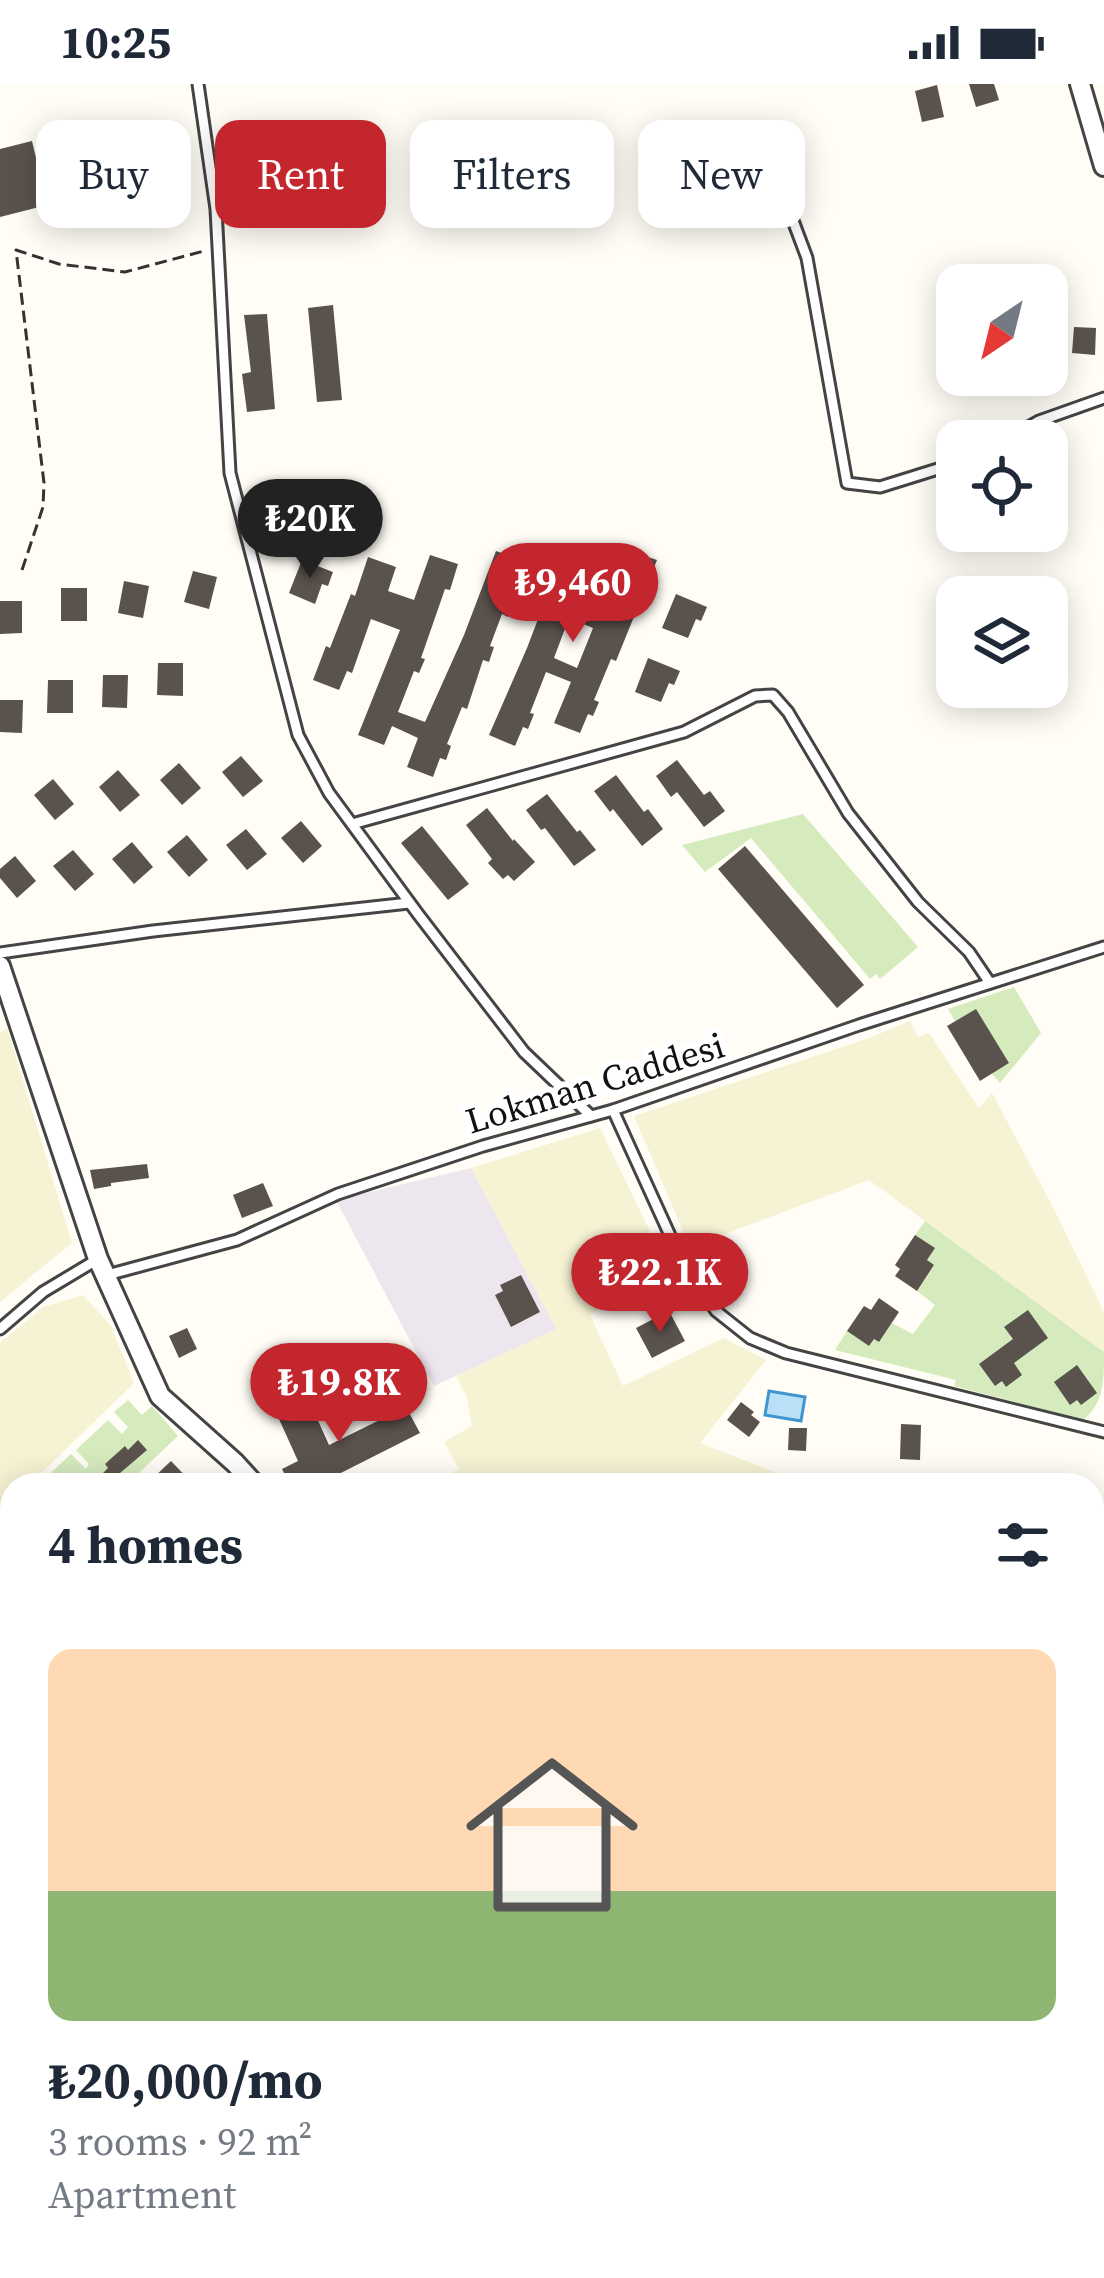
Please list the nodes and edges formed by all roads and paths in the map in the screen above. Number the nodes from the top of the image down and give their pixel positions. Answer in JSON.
{"nodes":[{"id":1,"x":198,"y":84,"type":"edge"},
{"id":2,"x":1080,"y":84,"type":"edge"},
{"id":3,"x":1104,"y":166,"type":"edge"},
{"id":4,"x":796,"y":228,"type":"edge"},
{"id":5,"x":218,"y":248,"type":"junction"},
{"id":6,"x":1104,"y":398,"type":"edge"},
{"id":7,"x":1042,"y":420,"type":"edge"},
{"id":8,"x":936,"y":470,"type":"edge"},
{"id":9,"x":22,"y":570,"type":"dead end"},
{"id":10,"x":352,"y":824,"type":"junction"},
{"id":11,"x":409,"y":903,"type":"junction"},
{"id":12,"x":1104,"y":947,"type":"edge"},
{"id":13,"x":0,"y":953,"type":"edge"},
{"id":14,"x":0,"y":966,"type":"edge"},
{"id":15,"x":990,"y":983,"type":"junction"},
{"id":16,"x":613,"y":1110,"type":"junction"},
{"id":17,"x":591,"y":1117,"type":"junction"},
{"id":18,"x":102,"y":1267,"type":"junction"},
{"id":19,"x":0,"y":1329,"type":"edge"},
{"id":20,"x":1104,"y":1432,"type":"edge"},
{"id":21,"x":245,"y":1473,"type":"edge"}],
"edges":[{"from":1,"to":5,"type":"lane"},
{"from":2,"to":3,"type":"street"},
{"from":4,"to":8,"type":"lane"},
{"from":5,"to":9,"type":"path"},
{"from":5,"to":10,"type":"lane"},
{"from":6,"to":7,"type":"lane"},
{"from":10,"to":11,"type":"lane"},
{"from":10,"to":15,"type":"lane"},
{"from":11,"to":13,"type":"lane"},
{"from":11,"to":17,"type":"lane"},
{"from":12,"to":15,"type":"lane","name":"Lokman Caddesi"},
{"from":14,"to":18,"type":"street"},
{"from":15,"to":16,"type":"lane","name":"Lokman Caddesi"},
{"from":16,"to":17,"type":"lane","name":"Lokman Caddesi"},
{"from":16,"to":20,"type":"lane"},
{"from":17,"to":18,"type":"lane","name":"Lokman Caddesi"},
{"from":18,"to":19,"type":"lane","name":"Lokman Caddesi"},
{"from":18,"to":21,"type":"street"}]}
